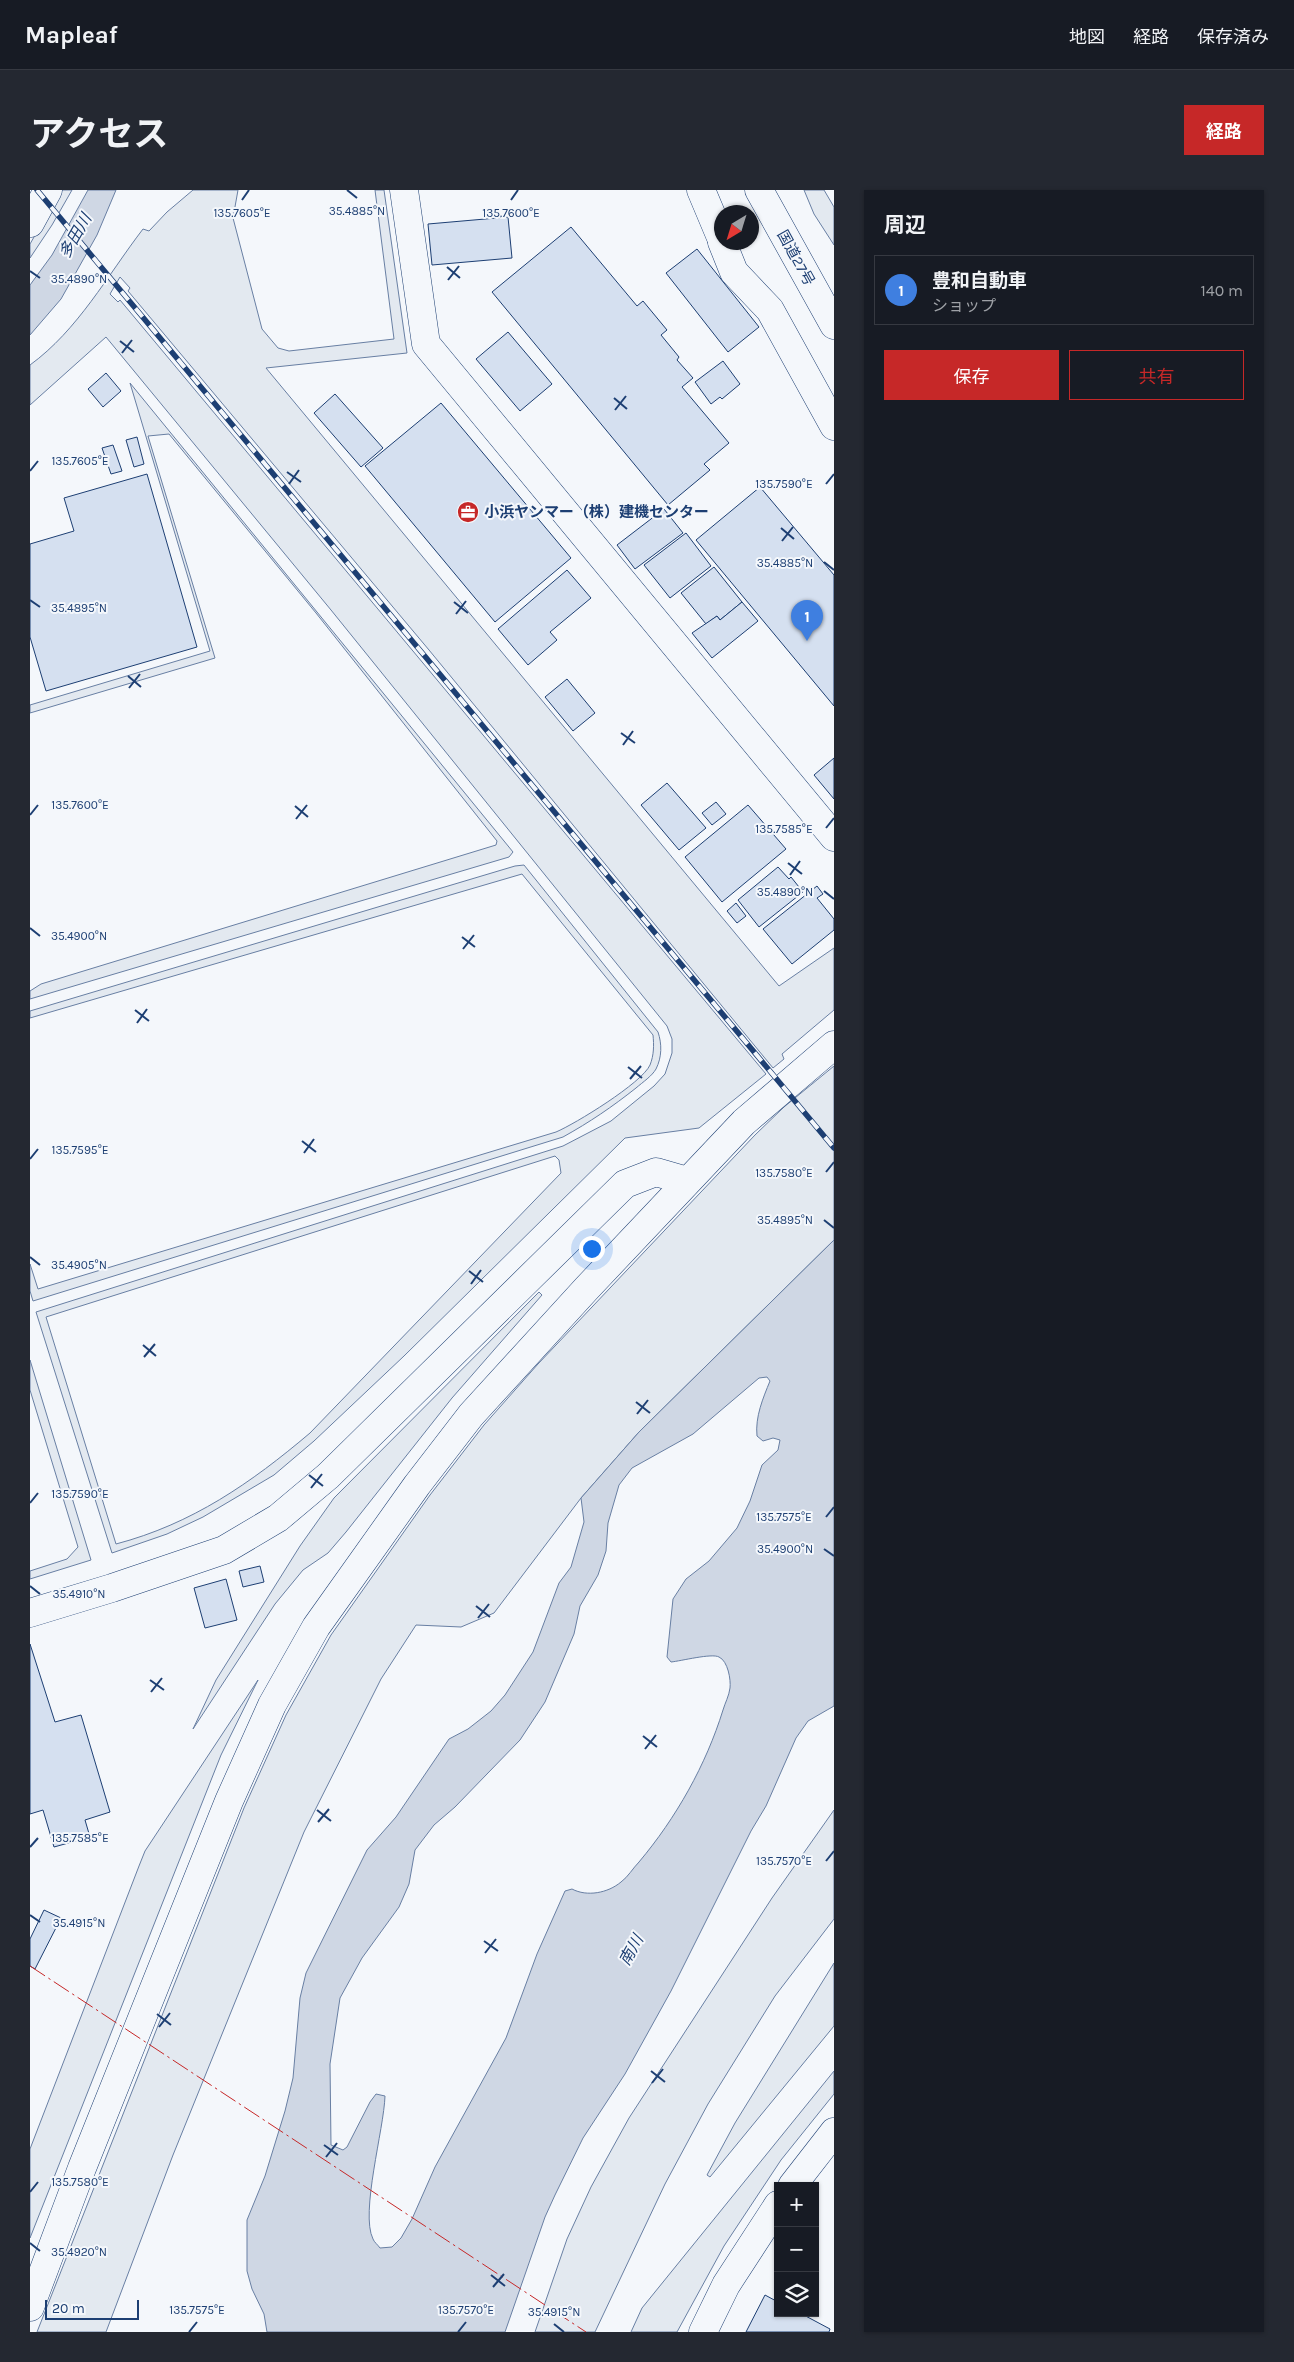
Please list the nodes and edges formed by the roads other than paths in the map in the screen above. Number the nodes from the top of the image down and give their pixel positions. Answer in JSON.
{"nodes":[{"id":1,"x":48,"y":190,"type":"edge"},
{"id":2,"x":404,"y":190,"type":"edge"},
{"id":3,"x":701,"y":190,"type":"edge"},
{"id":4,"x":759,"y":190,"type":"edge"},
{"id":5,"x":30,"y":222,"type":"edge"},
{"id":6,"x":714,"y":222,"type":"edge"},
{"id":7,"x":725,"y":250,"type":"edge"},
{"id":8,"x":834,"y":325,"type":"edge"},
{"id":9,"x":834,"y":426,"type":"edge"},
{"id":10,"x":834,"y":837,"type":"edge"},
{"id":11,"x":834,"y":1045,"type":"edge"},
{"id":12,"x":687,"y":1181,"type":"junction"},
{"id":13,"x":30,"y":1613,"type":"edge"},
{"id":14,"x":834,"y":2132,"type":"edge"},
{"id":15,"x":795,"y":2182,"type":"edge"},
{"id":16,"x":774,"y":2211,"type":"edge"},
{"id":17,"x":30,"y":2307,"type":"edge"},
{"id":18,"x":703,"y":2332,"type":"edge"}],
"edges":[{"from":1,"to":5,"type":"main road"},
{"from":2,"to":10,"type":"main road"},
{"from":3,"to":6,"type":"main road"},
{"from":4,"to":8,"type":"main road","name":"国道27号"},
{"from":7,"to":9,"type":"main road"},
{"from":11,"to":12,"type":"main road"},
{"from":12,"to":13,"type":"main road"},
{"from":12,"to":17,"type":"main road"},
{"from":14,"to":15,"type":"main road"},
{"from":16,"to":18,"type":"main road"}]}
